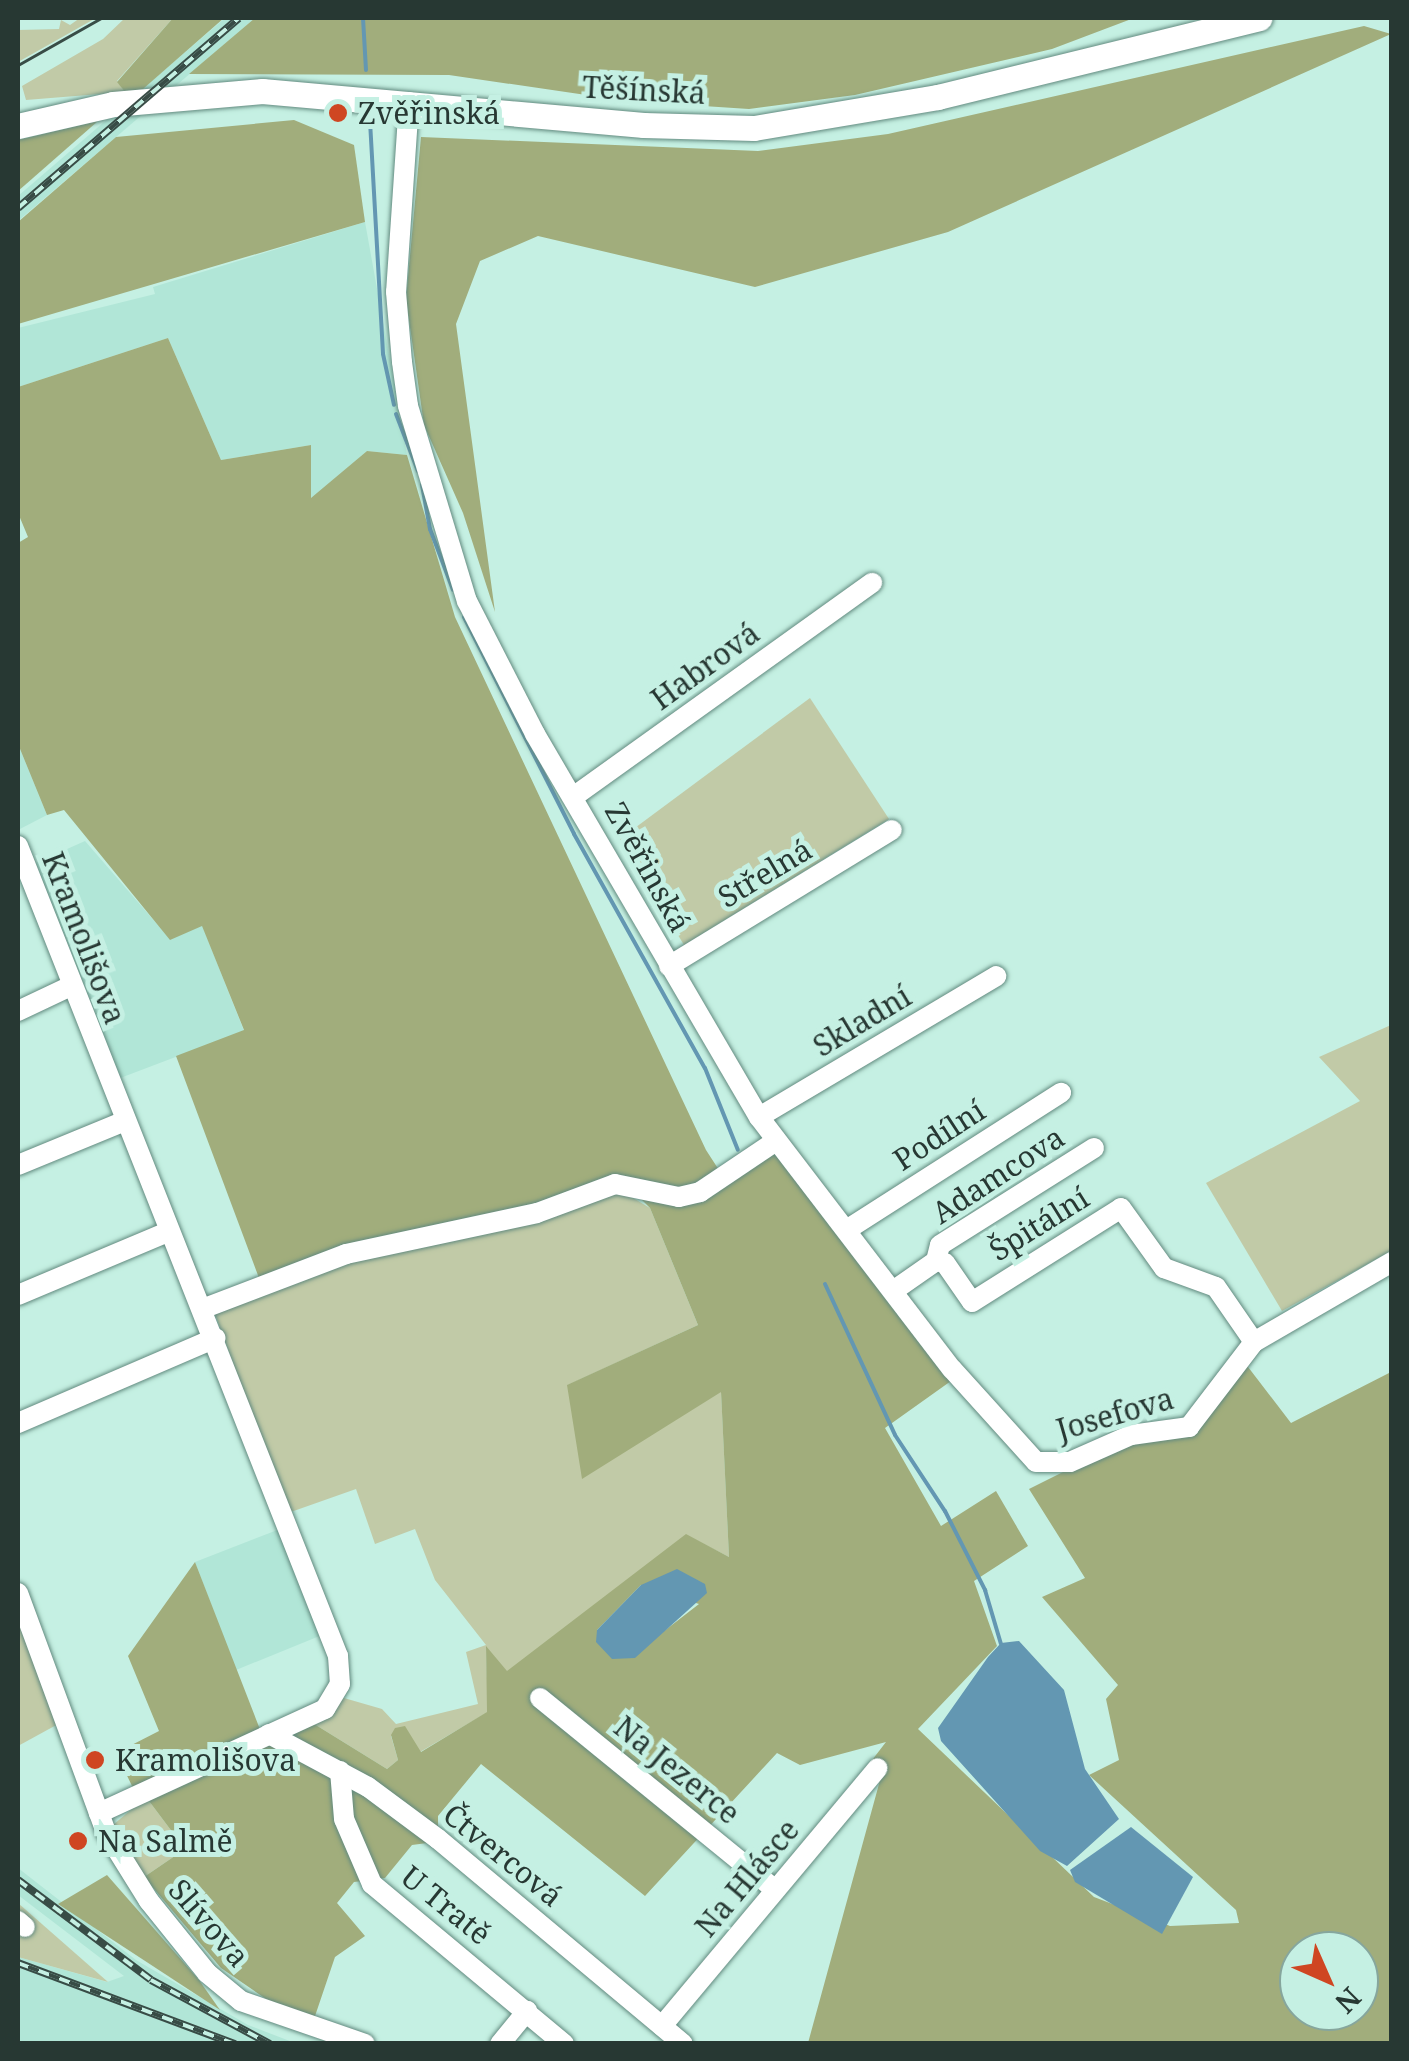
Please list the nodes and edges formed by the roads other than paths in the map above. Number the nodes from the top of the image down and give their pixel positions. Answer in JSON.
{"nodes":[{"id":1,"x":1258,"y":18,"type":"edge"},
{"id":2,"x":408,"y":102,"type":"junction"},
{"id":3,"x":18,"y":126,"type":"edge"},
{"id":4,"x":872,"y":583,"type":"dead end"},
{"id":5,"x":573,"y":798,"type":"junction"},
{"id":6,"x":892,"y":830,"type":"dead end"},
{"id":7,"x":18,"y":846,"type":"edge"},
{"id":8,"x":669,"y":966,"type":"junction"},
{"id":9,"x":996,"y":976,"type":"dead end"},
{"id":10,"x":71,"y":986,"type":"junction"},
{"id":11,"x":18,"y":1011,"type":"edge"},
{"id":12,"x":1062,"y":1093,"type":"dead end"},
{"id":13,"x":759,"y":1116,"type":"junction"},
{"id":14,"x":122,"y":1122,"type":"junction"},
{"id":15,"x":776,"y":1141,"type":"junction"},
{"id":16,"x":1094,"y":1148,"type":"dead end"},
{"id":17,"x":18,"y":1166,"type":"edge"},
{"id":18,"x":848,"y":1229,"type":"junction"},
{"id":19,"x":168,"y":1232,"type":"junction"},
{"id":20,"x":936,"y":1261,"type":"junction"},
{"id":21,"x":1392,"y":1262,"type":"edge"},
{"id":22,"x":894,"y":1291,"type":"junction"},
{"id":23,"x":18,"y":1295,"type":"edge"},
{"id":24,"x":202,"y":1309,"type":"junction"},
{"id":25,"x":215,"y":1338,"type":"junction"},
{"id":26,"x":1254,"y":1342,"type":"junction"},
{"id":27,"x":952,"y":1369,"type":"joint"},
{"id":28,"x":18,"y":1424,"type":"edge"},
{"id":29,"x":18,"y":1593,"type":"edge"},
{"id":30,"x":540,"y":1698,"type":"dead end"},
{"id":31,"x":269,"y":1734,"type":"junction"},
{"id":32,"x":878,"y":1768,"type":"dead end"},
{"id":33,"x":340,"y":1771,"type":"junction"},
{"id":34,"x":98,"y":1814,"type":"junction"},
{"id":35,"x":775,"y":1890,"type":"junction"},
{"id":36,"x":527,"y":2011,"type":"junction"},
{"id":37,"x":662,"y":2026,"type":"junction"},
{"id":38,"x":365,"y":2044,"type":"edge"},
{"id":39,"x":500,"y":2044,"type":"edge"},
{"id":40,"x":564,"y":2044,"type":"edge"},
{"id":41,"x":684,"y":2044,"type":"edge"}],
"edges":[{"from":1,"to":2,"type":"main road","name":"Těšínská"},
{"from":2,"to":3,"type":"main road","name":"Těšínská"},
{"from":2,"to":5,"type":"street","name":"Zvěřinská"},
{"from":4,"to":5,"type":"street","name":"Habrová"},
{"from":5,"to":8,"type":"street","name":"Zvěřinská"},
{"from":6,"to":8,"type":"street","name":"Střelná"},
{"from":7,"to":10,"type":"street","name":"Kramolišova"},
{"from":8,"to":13,"type":"street","name":"Zvěřinská"},
{"from":9,"to":13,"type":"street","name":"Skladní"},
{"from":10,"to":11,"type":"street"},
{"from":10,"to":14,"type":"street","name":"Kramolišova"},
{"from":12,"to":18,"type":"street","name":"Podílní"},
{"from":13,"to":15,"type":"street","name":"Zvěřinská"},
{"from":14,"to":17,"type":"street"},
{"from":14,"to":19,"type":"street","name":"Kramolišova"},
{"from":15,"to":18,"type":"street","name":"Zvěřinská"},
{"from":15,"to":24,"type":"street"},
{"from":16,"to":20,"type":"street","name":"Adamcova"},
{"from":18,"to":22,"type":"street","name":"Zvěřinská"},
{"from":19,"to":23,"type":"street"},
{"from":19,"to":24,"type":"street","name":"Kramolišova"},
{"from":20,"to":22,"type":"street","name":"Adamcova"},
{"from":20,"to":26,"type":"street","name":"Špitální"},
{"from":21,"to":26,"type":"street","name":"Josefova"},
{"from":22,"to":27,"type":"street","name":"Zvěřinská"},
{"from":24,"to":25,"type":"street","name":"Kramolišova"},
{"from":25,"to":28,"type":"street"},
{"from":25,"to":31,"type":"street","name":"Kramolišova"},
{"from":26,"to":27,"type":"street","name":"Josefova"},
{"from":29,"to":34,"type":"street","name":"Slívova"},
{"from":30,"to":35,"type":"street","name":"Na Jezerce"},
{"from":31,"to":33,"type":"street","name":"Čtvercová"},
{"from":31,"to":34,"type":"street","name":"Kramolišova"},
{"from":32,"to":35,"type":"street","name":"Na Hlásce"},
{"from":33,"to":36,"type":"street","name":"U Tratě"},
{"from":33,"to":37,"type":"street","name":"Čtvercová"},
{"from":34,"to":38,"type":"street","name":"Slívova"},
{"from":35,"to":37,"type":"street","name":"Na Hlásce"},
{"from":36,"to":39,"type":"street"},
{"from":36,"to":40,"type":"street","name":"U Tratě"},
{"from":37,"to":41,"type":"street","name":"Čtvercová"}]}
